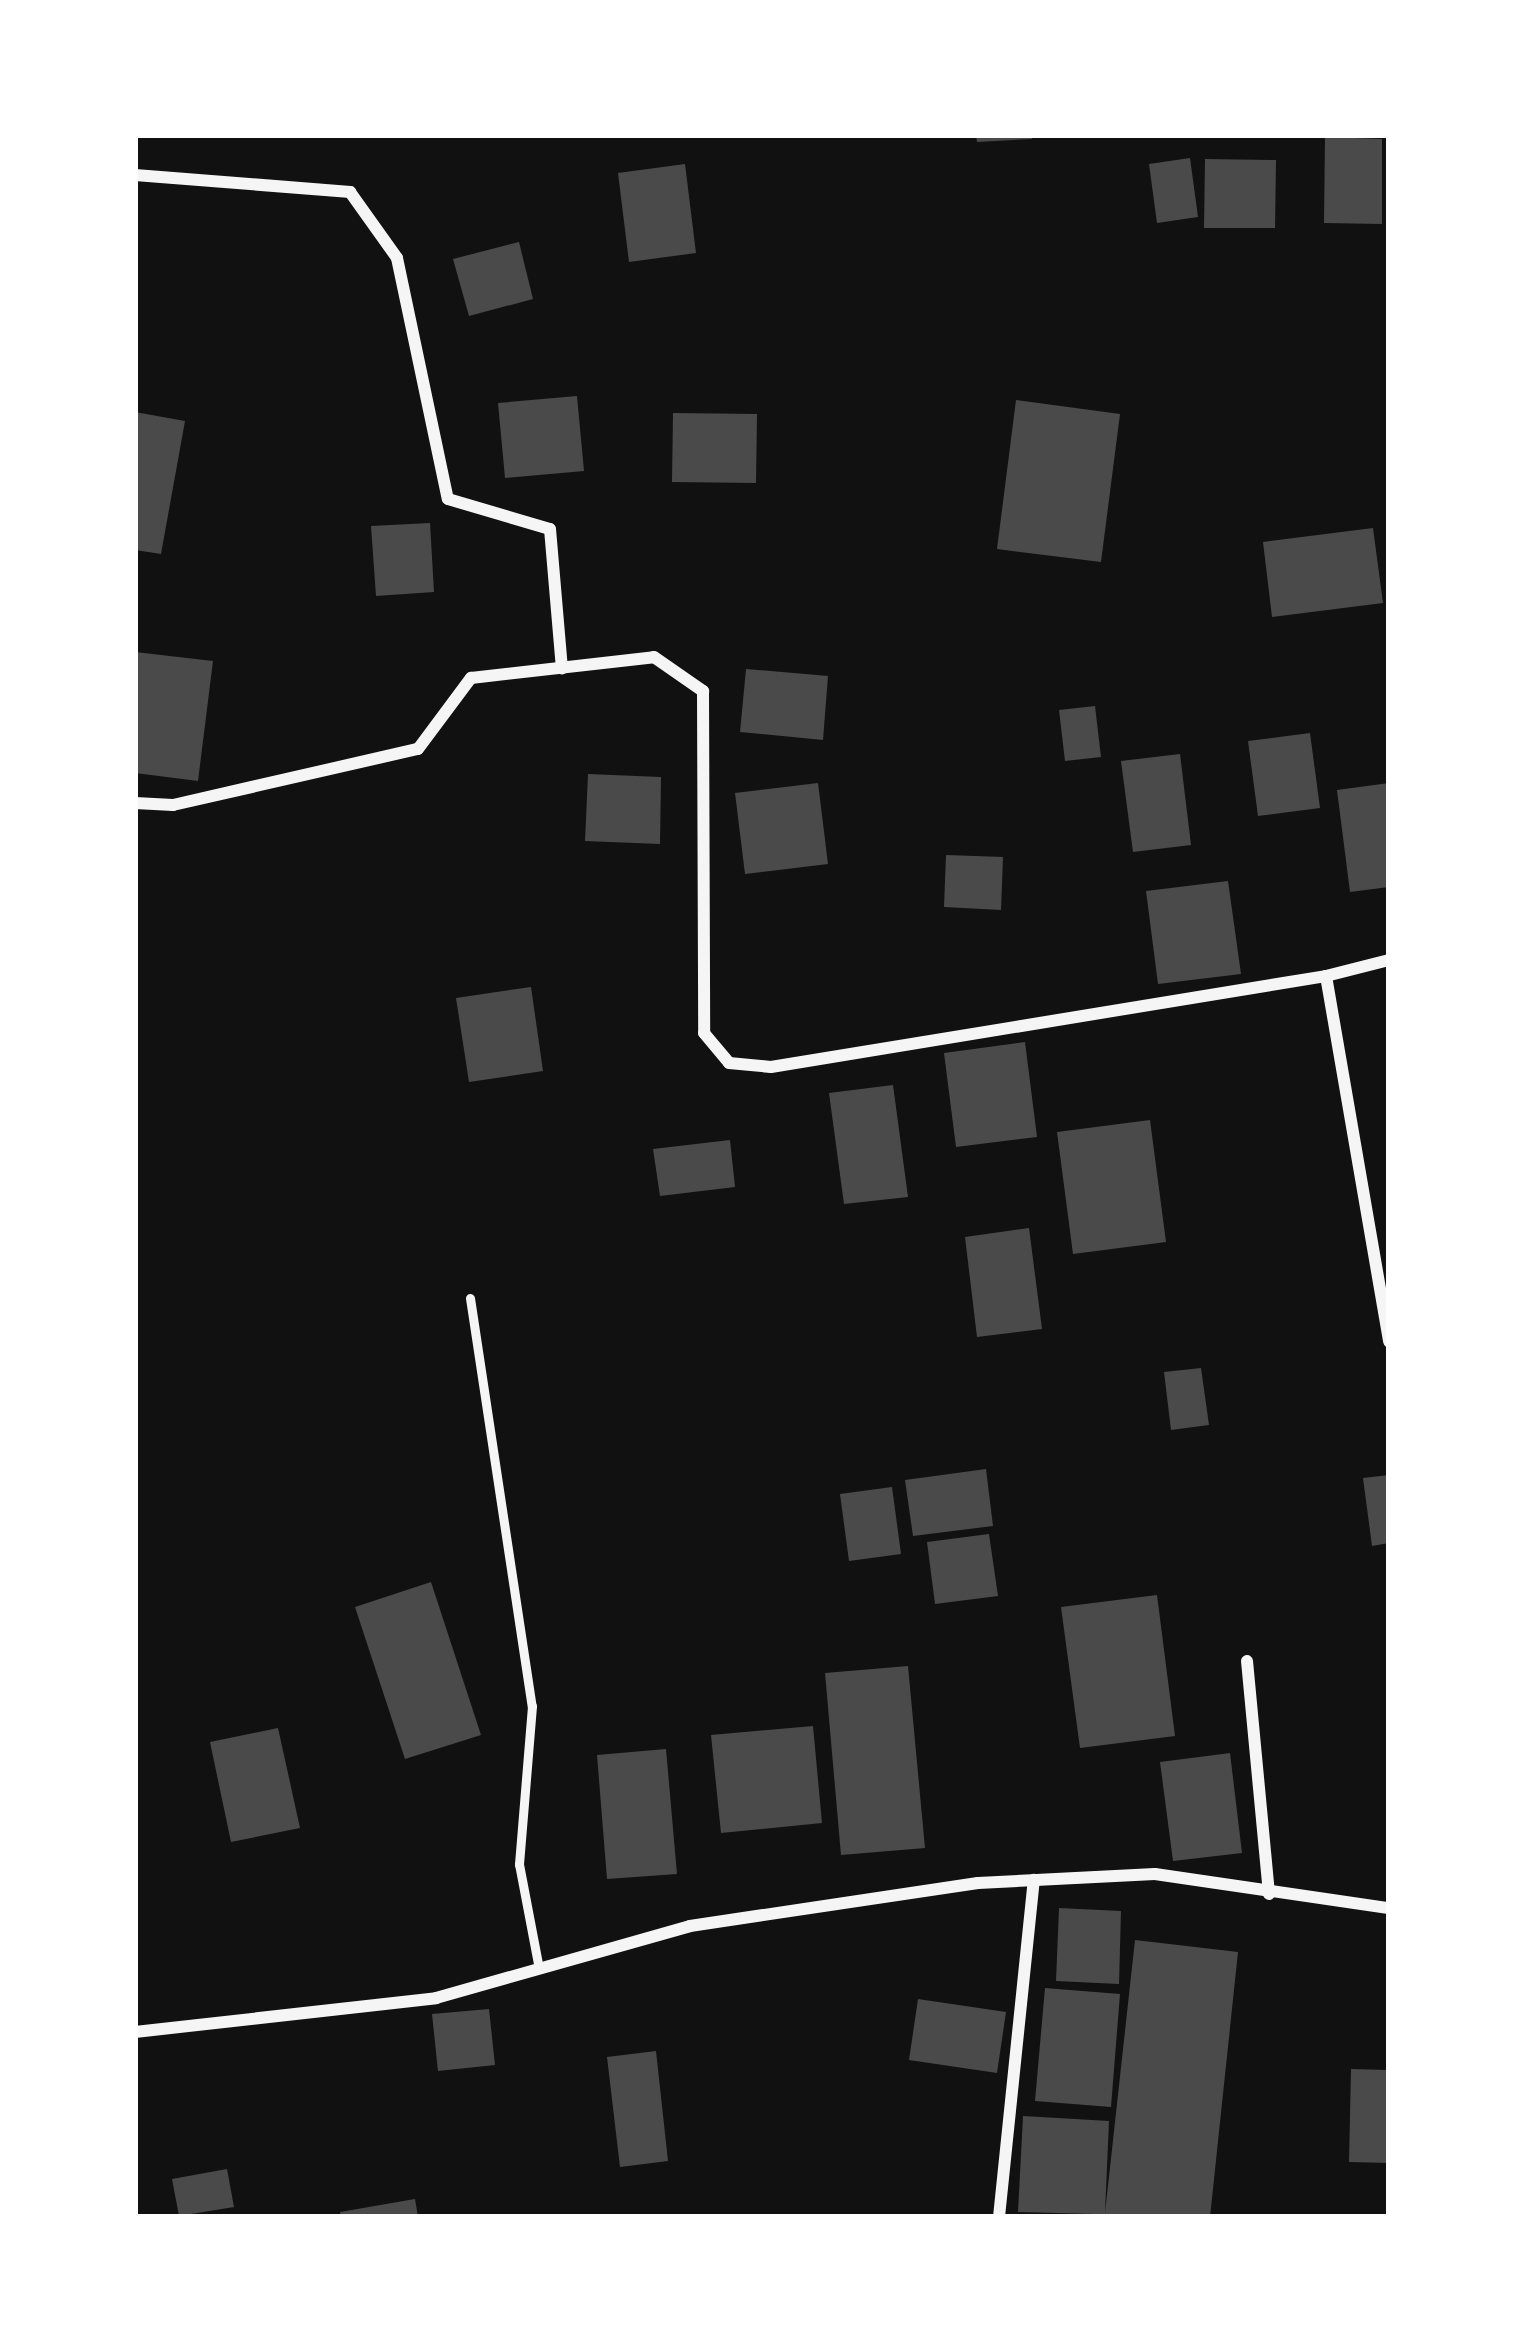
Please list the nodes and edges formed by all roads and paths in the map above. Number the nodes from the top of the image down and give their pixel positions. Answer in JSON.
{"nodes":[{"id":1,"x":135,"y":176,"type":"edge"},
{"id":2,"x":562,"y":668,"type":"junction"},
{"id":3,"x":135,"y":803,"type":"edge"},
{"id":4,"x":1389,"y":960,"type":"edge"},
{"id":5,"x":1326,"y":976,"type":"junction"},
{"id":6,"x":470,"y":1298,"type":"dead end"},
{"id":7,"x":1389,"y":1342,"type":"edge"},
{"id":8,"x":1247,"y":1661,"type":"dead end"},
{"id":9,"x":1034,"y":1880,"type":"junction"},
{"id":10,"x":1269,"y":1894,"type":"junction"},
{"id":11,"x":1389,"y":1908,"type":"edge"},
{"id":12,"x":539,"y":1969,"type":"junction"},
{"id":13,"x":135,"y":2032,"type":"edge"},
{"id":14,"x":999,"y":2217,"type":"edge"}],
"edges":[{"from":1,"to":2,"type":"street"},
{"from":2,"to":3,"type":"street"},
{"from":2,"to":5,"type":"street"},
{"from":4,"to":5,"type":"street"},
{"from":5,"to":7,"type":"street"},
{"from":6,"to":12,"type":"lane"},
{"from":8,"to":10,"type":"street"},
{"from":9,"to":10,"type":"street"},
{"from":9,"to":12,"type":"street"},
{"from":9,"to":14,"type":"street"},
{"from":10,"to":11,"type":"street"},
{"from":12,"to":13,"type":"street"}]}
